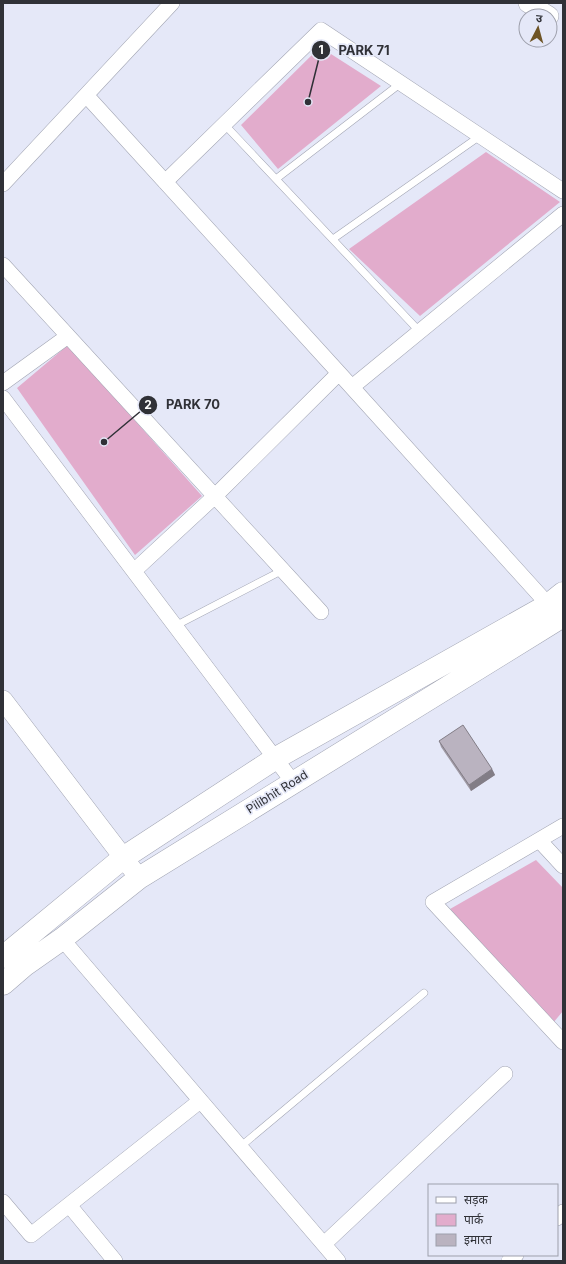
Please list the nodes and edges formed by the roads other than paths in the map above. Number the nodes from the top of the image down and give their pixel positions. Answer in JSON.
{"nodes":[{"id":1,"x":165,"y":5,"type":"edge"},
{"id":2,"x":402,"y":83,"type":"junction"},
{"id":3,"x":86,"y":95,"type":"junction"},
{"id":4,"x":224,"y":124,"type":"junction"},
{"id":5,"x":480,"y":136,"type":"junction"},
{"id":6,"x":276,"y":178,"type":"junction"},
{"id":7,"x":165,"y":182,"type":"junction"},
{"id":8,"x":3,"y":184,"type":"edge"},
{"id":9,"x":563,"y":191,"type":"edge"},
{"id":10,"x":563,"y":214,"type":"edge"},
{"id":11,"x":333,"y":239,"type":"junction"},
{"id":12,"x":3,"y":265,"type":"edge"},
{"id":13,"x":420,"y":332,"type":"junction"},
{"id":14,"x":68,"y":336,"type":"junction"},
{"id":15,"x":339,"y":373,"type":"junction"},
{"id":16,"x":3,"y":383,"type":"edge"},
{"id":17,"x":352,"y":387,"type":"junction"},
{"id":18,"x":3,"y":398,"type":"edge"},
{"id":19,"x":215,"y":496,"type":"junction"},
{"id":20,"x":282,"y":570,"type":"junction"},
{"id":21,"x":134,"y":571,"type":"junction"},
{"id":22,"x":559,"y":610,"type":"edge"},
{"id":23,"x":321,"y":612,"type":"dead end"},
{"id":24,"x":175,"y":626,"type":"junction"},
{"id":25,"x":3,"y":700,"type":"edge"},
{"id":26,"x":276,"y":758,"type":"junction"},
{"id":27,"x":293,"y":782,"type":"junction"},
{"id":28,"x":563,"y":826,"type":"edge"},
{"id":29,"x":539,"y":840,"type":"junction"},
{"id":30,"x":123,"y":858,"type":"junction"},
{"id":31,"x":563,"y":866,"type":"edge"},
{"id":32,"x":139,"y":878,"type":"junction"},
{"id":33,"x":62,"y":939,"type":"junction"},
{"id":34,"x":4,"y":955,"type":"edge"},
{"id":35,"x":3,"y":984,"type":"edge"},
{"id":36,"x":424,"y":993,"type":"dead end"},
{"id":37,"x":561,"y":1034,"type":"edge"},
{"id":38,"x":505,"y":1074,"type":"dead end"},
{"id":39,"x":200,"y":1101,"type":"junction"},
{"id":40,"x":240,"y":1147,"type":"junction"},
{"id":41,"x":3,"y":1202,"type":"edge"},
{"id":42,"x":69,"y":1205,"type":"junction"},
{"id":43,"x":330,"y":1255,"type":"edge"},
{"id":44,"x":115,"y":1261,"type":"edge"}],
"edges":[{"from":1,"to":3,"type":"street"},
{"from":2,"to":4,"type":"street"},
{"from":2,"to":5,"type":"street"},
{"from":2,"to":6,"type":"lane"},
{"from":3,"to":7,"type":"street"},
{"from":3,"to":8,"type":"street"},
{"from":4,"to":6,"type":"lane"},
{"from":4,"to":7,"type":"street"},
{"from":5,"to":9,"type":"street"},
{"from":5,"to":11,"type":"lane"},
{"from":6,"to":11,"type":"lane"},
{"from":7,"to":15,"type":"street"},
{"from":10,"to":13,"type":"street"},
{"from":11,"to":13,"type":"lane"},
{"from":12,"to":14,"type":"street"},
{"from":13,"to":17,"type":"street"},
{"from":14,"to":16,"type":"street"},
{"from":14,"to":19,"type":"street"},
{"from":15,"to":17,"type":"street"},
{"from":15,"to":19,"type":"street"},
{"from":17,"to":22,"type":"street"},
{"from":18,"to":21,"type":"street"},
{"from":19,"to":20,"type":"street"},
{"from":19,"to":21,"type":"street"},
{"from":20,"to":23,"type":"street"},
{"from":20,"to":24,"type":"lane"},
{"from":21,"to":24,"type":"street"},
{"from":22,"to":26,"type":"highway"},
{"from":22,"to":27,"type":"highway","name":"Pilibhit Road"},
{"from":24,"to":26,"type":"street"},
{"from":25,"to":30,"type":"street"},
{"from":26,"to":27,"type":"street"},
{"from":26,"to":30,"type":"highway"},
{"from":27,"to":32,"type":"highway","name":"Pilibhit Road"},
{"from":28,"to":29,"type":"street"},
{"from":29,"to":31,"type":"street"},
{"from":29,"to":37,"type":"street"},
{"from":30,"to":32,"type":"street"},
{"from":30,"to":34,"type":"highway"},
{"from":32,"to":33,"type":"highway","name":"Pilibhit Road"},
{"from":33,"to":35,"type":"highway","name":"Pilibhit Road"},
{"from":33,"to":39,"type":"street"},
{"from":36,"to":40,"type":"lane"},
{"from":38,"to":43,"type":"street"},
{"from":39,"to":40,"type":"street"},
{"from":39,"to":42,"type":"street"},
{"from":40,"to":43,"type":"street"},
{"from":41,"to":42,"type":"street"},
{"from":42,"to":44,"type":"street"}]}
